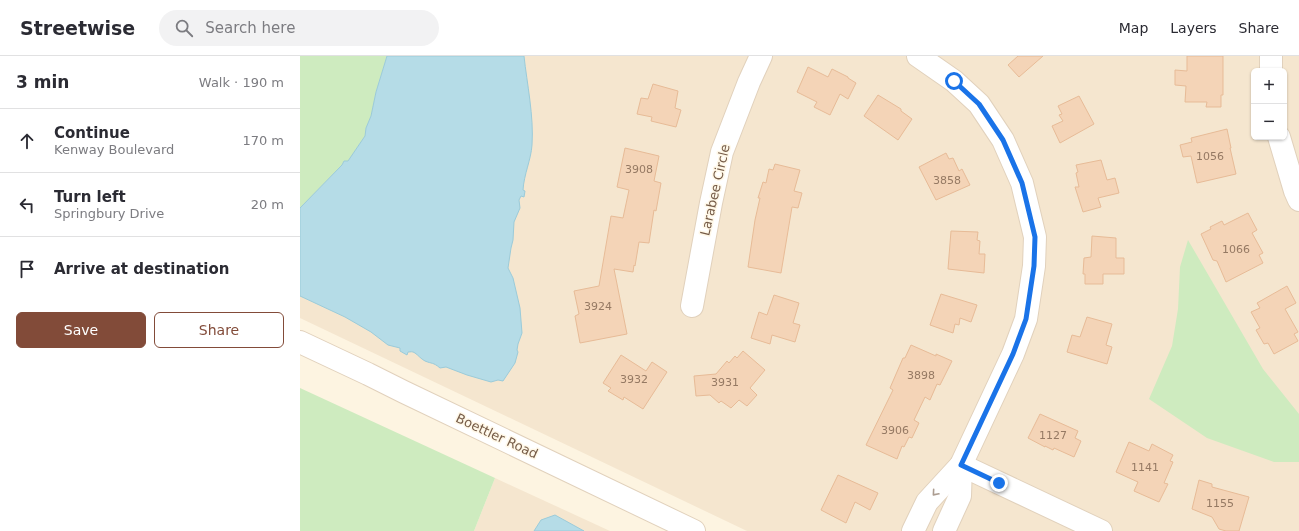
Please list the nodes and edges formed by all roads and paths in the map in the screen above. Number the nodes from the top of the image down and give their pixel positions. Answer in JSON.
{"nodes":[{"id":1,"x":761,"y":56,"type":"edge"},
{"id":2,"x":918,"y":56,"type":"edge"},
{"id":3,"x":1271,"y":56,"type":"edge"},
{"id":4,"x":1271,"y":68,"type":"edge"},
{"id":5,"x":1280,"y":140,"type":"edge"},
{"id":6,"x":1299,"y":200,"type":"edge"},
{"id":7,"x":692,"y":306,"type":"dead end"},
{"id":8,"x":300,"y":342,"type":"edge"},
{"id":9,"x":961,"y":465,"type":"junction"},
{"id":10,"x":694,"y":531,"type":"edge"},
{"id":11,"x":913,"y":531,"type":"edge"},
{"id":12,"x":944,"y":531,"type":"edge"},
{"id":13,"x":1101,"y":531,"type":"edge"}],
"edges":[{"from":1,"to":7,"type":"street","name":"Larabee Circle"},
{"from":2,"to":9,"type":"street"},
{"from":3,"to":4,"type":"street"},
{"from":5,"to":6,"type":"street"},
{"from":8,"to":10,"type":"street","name":"Boettler Road"},
{"from":9,"to":11,"type":"street","one_way":true},
{"from":9,"to":12,"type":"street"},
{"from":9,"to":13,"type":"street"}]}
